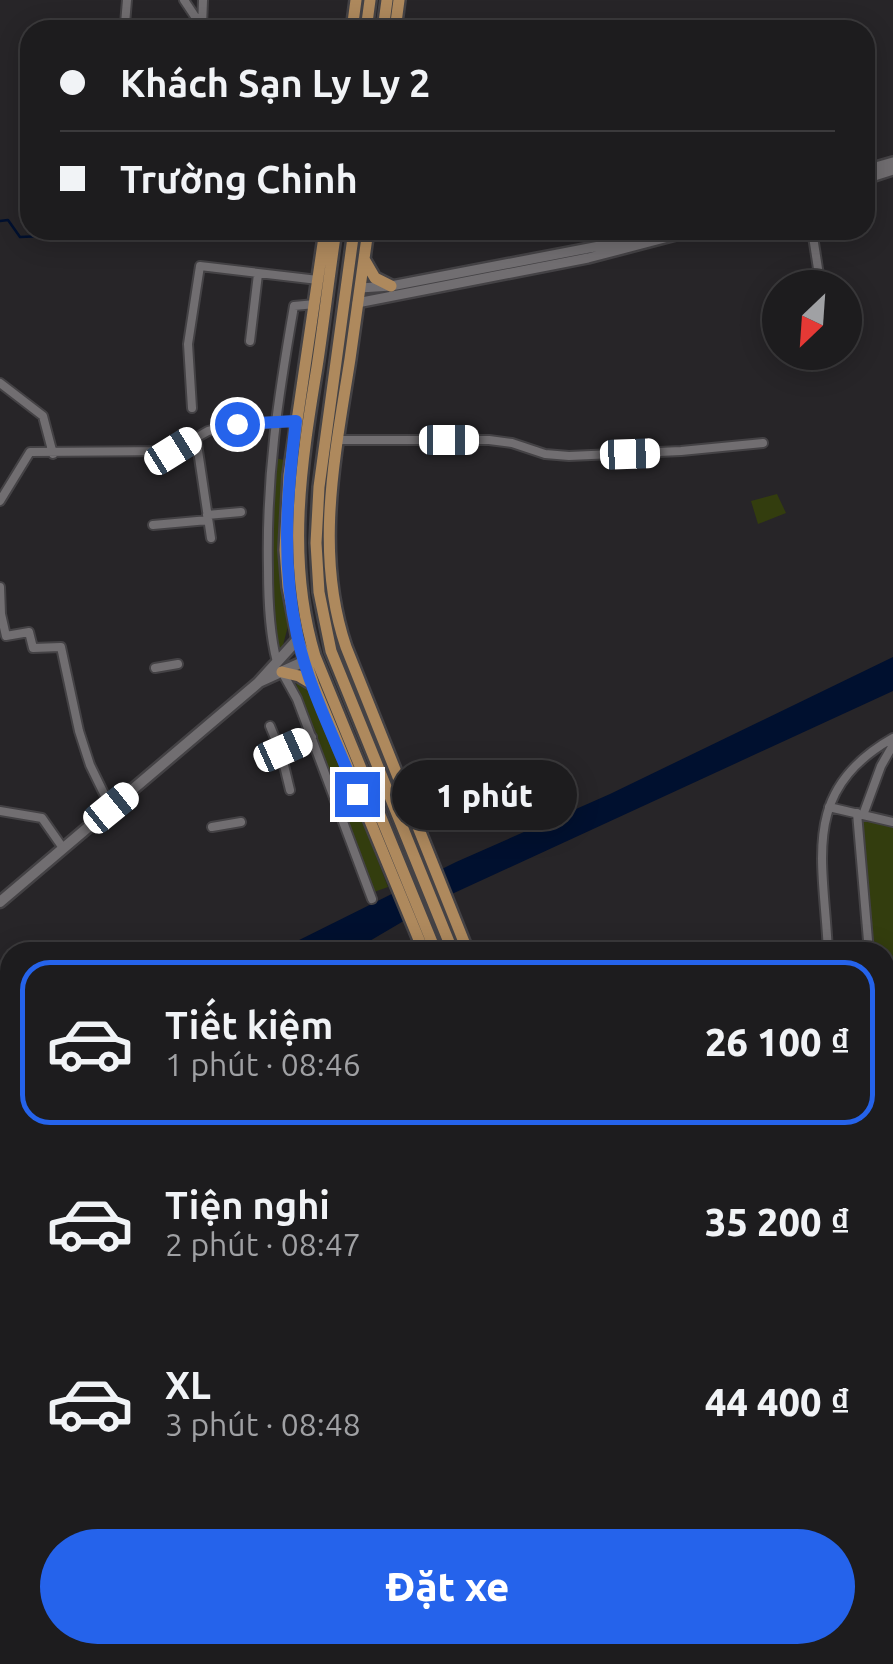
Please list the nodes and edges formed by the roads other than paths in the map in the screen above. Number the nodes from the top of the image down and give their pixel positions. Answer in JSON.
{"nodes":[{"id":1,"x":324,"y":240,"type":"edge"},
{"id":2,"x":334,"y":240,"type":"edge"},
{"id":3,"x":358,"y":240,"type":"edge"},
{"id":4,"x":361,"y":240,"type":"edge"},
{"id":5,"x":636,"y":240,"type":"edge"},
{"id":6,"x":651,"y":240,"type":"edge"},
{"id":7,"x":814,"y":240,"type":"edge"},
{"id":8,"x":611,"y":249,"type":"junction"},
{"id":9,"x":364,"y":259,"type":"junction"},
{"id":10,"x":545,"y":261,"type":"junction"},
{"id":11,"x":818,"y":270,"type":"edge"},
{"id":12,"x":258,"y":274,"type":"junction"},
{"id":13,"x":323,"y":282,"type":"junction"},
{"id":14,"x":391,"y":286,"type":"junction"},
{"id":15,"x":353,"y":287,"type":"junction"},
{"id":16,"x":351,"y":303,"type":"junction"},
{"id":17,"x":320,"y":304,"type":"junction"},
{"id":18,"x":250,"y":341,"type":"dead end"},
{"id":19,"x":0,"y":383,"type":"edge"},
{"id":20,"x":192,"y":408,"type":"dead end"},
{"id":21,"x":296,"y":421,"type":"junction"},
{"id":22,"x":273,"y":422,"type":"junction"},
{"id":23,"x":196,"y":437,"type":"junction"},
{"id":24,"x":336,"y":440,"type":"junction"},
{"id":25,"x":763,"y":442,"type":"dead end"},
{"id":26,"x":53,"y":454,"type":"junction"},
{"id":27,"x":0,"y":501,"type":"edge"},
{"id":28,"x":241,"y":512,"type":"dead end"},
{"id":29,"x":208,"y":518,"type":"junction"},
{"id":30,"x":154,"y":525,"type":"dead end"},
{"id":31,"x":211,"y":538,"type":"dead end"},
{"id":32,"x":0,"y":587,"type":"edge"},
{"id":33,"x":332,"y":627,"type":"junction"},
{"id":34,"x":303,"y":636,"type":"junction"},
{"id":35,"x":346,"y":646,"type":"junction"},
{"id":36,"x":330,"y":651,"type":"junction"},
{"id":37,"x":310,"y":658,"type":"junction"},
{"id":38,"x":178,"y":664,"type":"dead end"},
{"id":39,"x":279,"y":667,"type":"junction"},
{"id":40,"x":155,"y":668,"type":"dead end"},
{"id":41,"x":314,"y":685,"type":"junction"},
{"id":42,"x":335,"y":703,"type":"junction"},
{"id":43,"x":270,"y":726,"type":"dead end"},
{"id":44,"x":312,"y":737,"type":"junction"},
{"id":45,"x":893,"y":742,"type":"edge"},
{"id":46,"x":280,"y":753,"type":"junction"},
{"id":47,"x":392,"y":781,"type":"junction"},
{"id":48,"x":370,"y":789,"type":"junction"},
{"id":49,"x":290,"y":790,"type":"dead end"},
{"id":50,"x":357,"y":794,"type":"junction"},
{"id":51,"x":111,"y":808,"type":"junction"},
{"id":52,"x":829,"y":808,"type":"junction"},
{"id":53,"x":0,"y":811,"type":"edge"},
{"id":54,"x":860,"y":814,"type":"junction"},
{"id":55,"x":241,"y":822,"type":"dead end"},
{"id":56,"x":893,"y":822,"type":"edge"},
{"id":57,"x":212,"y":826,"type":"dead end"},
{"id":58,"x":63,"y":848,"type":"junction"},
{"id":59,"x":394,"y":867,"type":"junction"},
{"id":60,"x":372,"y":898,"type":"dead end"},
{"id":61,"x":0,"y":902,"type":"edge"},
{"id":62,"x":452,"y":930,"type":"junction"},
{"id":63,"x":423,"y":942,"type":"edge"},
{"id":64,"x":453,"y":942,"type":"edge"},
{"id":65,"x":461,"y":942,"type":"edge"},
{"id":66,"x":828,"y":942,"type":"edge"},
{"id":67,"x":868,"y":942,"type":"edge"}],
"edges":[{"from":1,"to":13,"type":"main road"},
{"from":2,"to":13,"type":"main road"},
{"from":3,"to":15,"type":"main road"},
{"from":4,"to":9,"type":"main road"},
{"from":5,"to":8,"type":"street"},
{"from":6,"to":8,"type":"street"},
{"from":7,"to":11,"type":"street"},
{"from":8,"to":10,"type":"street"},
{"from":9,"to":14,"type":"main road"},
{"from":9,"to":15,"type":"main road"},
{"from":10,"to":14,"type":"street"},
{"from":10,"to":16,"type":"street"},
{"from":12,"to":13,"type":"street"},
{"from":12,"to":18,"type":"street"},
{"from":12,"to":20,"type":"street"},
{"from":13,"to":15,"type":"main road"},
{"from":13,"to":17,"type":"main road"},
{"from":14,"to":15,"type":"street"},
{"from":15,"to":16,"type":"main road"},
{"from":16,"to":17,"type":"main road"},
{"from":16,"to":24,"type":"main road"},
{"from":16,"to":33,"type":"main road"},
{"from":17,"to":21,"type":"main road"},
{"from":17,"to":22,"type":"street"},
{"from":17,"to":34,"type":"main road"},
{"from":19,"to":26,"type":"street"},
{"from":21,"to":22,"type":"street"},
{"from":21,"to":34,"type":"main road"},
{"from":22,"to":23,"type":"street"},
{"from":22,"to":39,"type":"street"},
{"from":23,"to":26,"type":"street"},
{"from":23,"to":29,"type":"street"},
{"from":24,"to":25,"type":"street"},
{"from":24,"to":33,"type":"main road"},
{"from":26,"to":27,"type":"street"},
{"from":28,"to":29,"type":"street"},
{"from":29,"to":30,"type":"street"},
{"from":29,"to":31,"type":"street"},
{"from":32,"to":51,"type":"street"},
{"from":33,"to":34,"type":"main road"},
{"from":33,"to":35,"type":"main road"},
{"from":33,"to":36,"type":"main road"},
{"from":34,"to":37,"type":"main road"},
{"from":34,"to":39,"type":"main road"},
{"from":35,"to":36,"type":"main road"},
{"from":35,"to":47,"type":"main road"},
{"from":36,"to":37,"type":"main road"},
{"from":36,"to":47,"type":"main road"},
{"from":37,"to":39,"type":"main road"},
{"from":37,"to":41,"type":"main road"},
{"from":37,"to":42,"type":"main road"},
{"from":38,"to":40,"type":"street"},
{"from":39,"to":41,"type":"main road"},
{"from":39,"to":44,"type":"street"},
{"from":39,"to":51,"type":"main road"},
{"from":41,"to":42,"type":"main road"},
{"from":41,"to":50,"type":"main road"},
{"from":42,"to":48,"type":"main road"},
{"from":43,"to":46,"type":"street"},
{"from":44,"to":46,"type":"street"},
{"from":44,"to":60,"type":"street"},
{"from":45,"to":52,"type":"street"},
{"from":45,"to":54,"type":"street"},
{"from":46,"to":49,"type":"street"},
{"from":47,"to":62,"type":"main road"},
{"from":48,"to":50,"type":"main road"},
{"from":48,"to":59,"type":"main road"},
{"from":50,"to":59,"type":"main road"},
{"from":51,"to":58,"type":"main road"},
{"from":52,"to":54,"type":"street"},
{"from":52,"to":66,"type":"street"},
{"from":53,"to":58,"type":"street"},
{"from":54,"to":56,"type":"street"},
{"from":54,"to":67,"type":"street"},
{"from":55,"to":57,"type":"street"},
{"from":58,"to":61,"type":"main road"},
{"from":59,"to":63,"type":"main road"},
{"from":62,"to":64,"type":"main road"},
{"from":62,"to":65,"type":"main road"}]}
